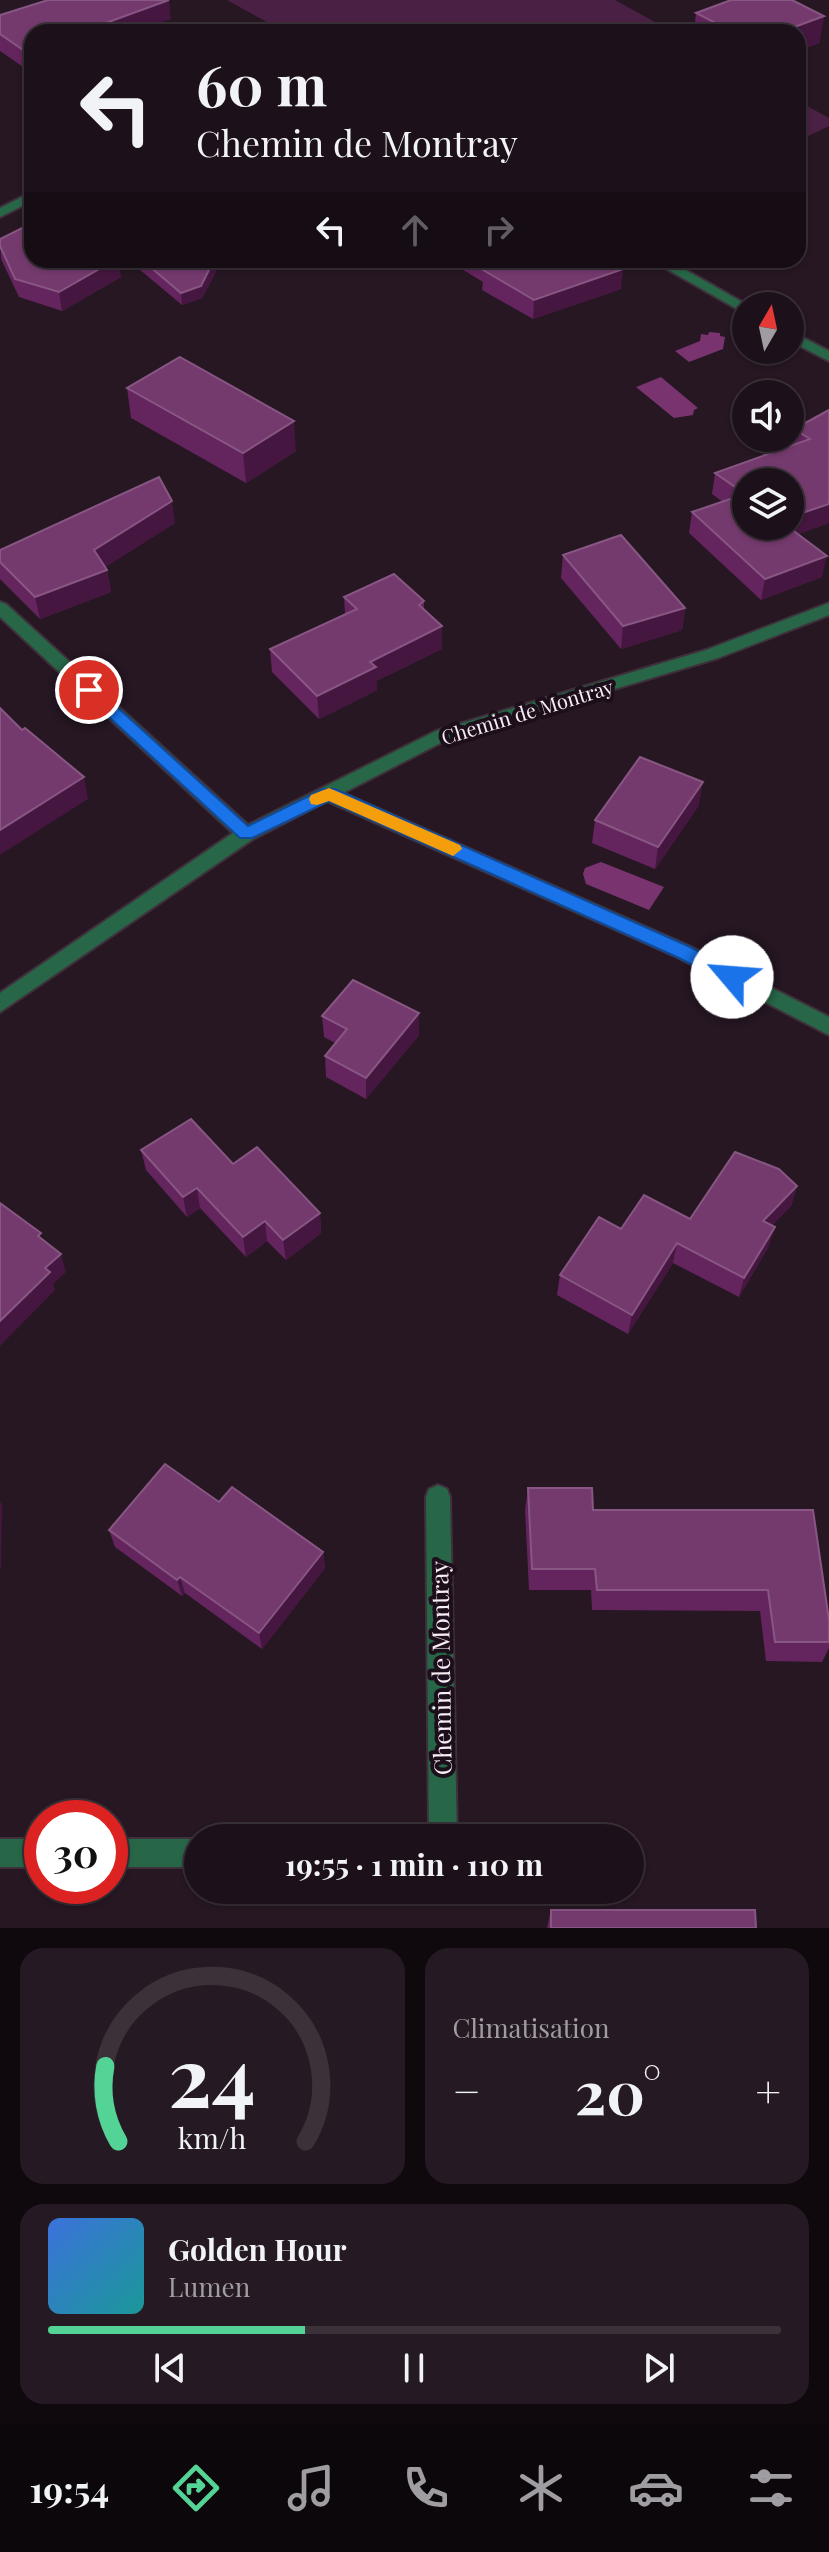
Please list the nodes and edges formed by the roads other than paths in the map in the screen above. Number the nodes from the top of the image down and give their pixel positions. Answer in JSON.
{"nodes":[{"id":1,"x":24,"y":200,"type":"edge"},
{"id":2,"x":0,"y":213,"type":"edge"},
{"id":3,"x":672,"y":268,"type":"edge"},
{"id":4,"x":732,"y":302,"type":"edge"},
{"id":5,"x":804,"y":343,"type":"edge"},
{"id":6,"x":829,"y":357,"type":"edge"},
{"id":7,"x":0,"y":608,"type":"edge"},
{"id":8,"x":829,"y":609,"type":"edge"},
{"id":9,"x":329,"y":794,"type":"junction"},
{"id":10,"x":246,"y":834,"type":"junction"},
{"id":11,"x":0,"y":1004,"type":"edge"},
{"id":12,"x":829,"y":1027,"type":"edge"},
{"id":13,"x":438,"y":1497,"type":"dead end"},
{"id":14,"x":443,"y":1824,"type":"edge"},
{"id":15,"x":0,"y":1853,"type":"edge"},
{"id":16,"x":24,"y":1853,"type":"edge"},
{"id":17,"x":128,"y":1853,"type":"edge"},
{"id":18,"x":184,"y":1853,"type":"edge"}],
"edges":[{"from":1,"to":2,"type":"street"},
{"from":3,"to":4,"type":"street"},
{"from":5,"to":6,"type":"street"},
{"from":7,"to":10,"type":"street"},
{"from":8,"to":9,"type":"street","name":"Chemin de Montray"},
{"from":9,"to":10,"type":"street","name":"Chemin de Montray"},
{"from":9,"to":12,"type":"street"},
{"from":10,"to":11,"type":"street","name":"Chemin de Montray"},
{"from":13,"to":14,"type":"street","name":"Chemin de Montray"},
{"from":15,"to":16,"type":"street"},
{"from":17,"to":18,"type":"street"}]}
